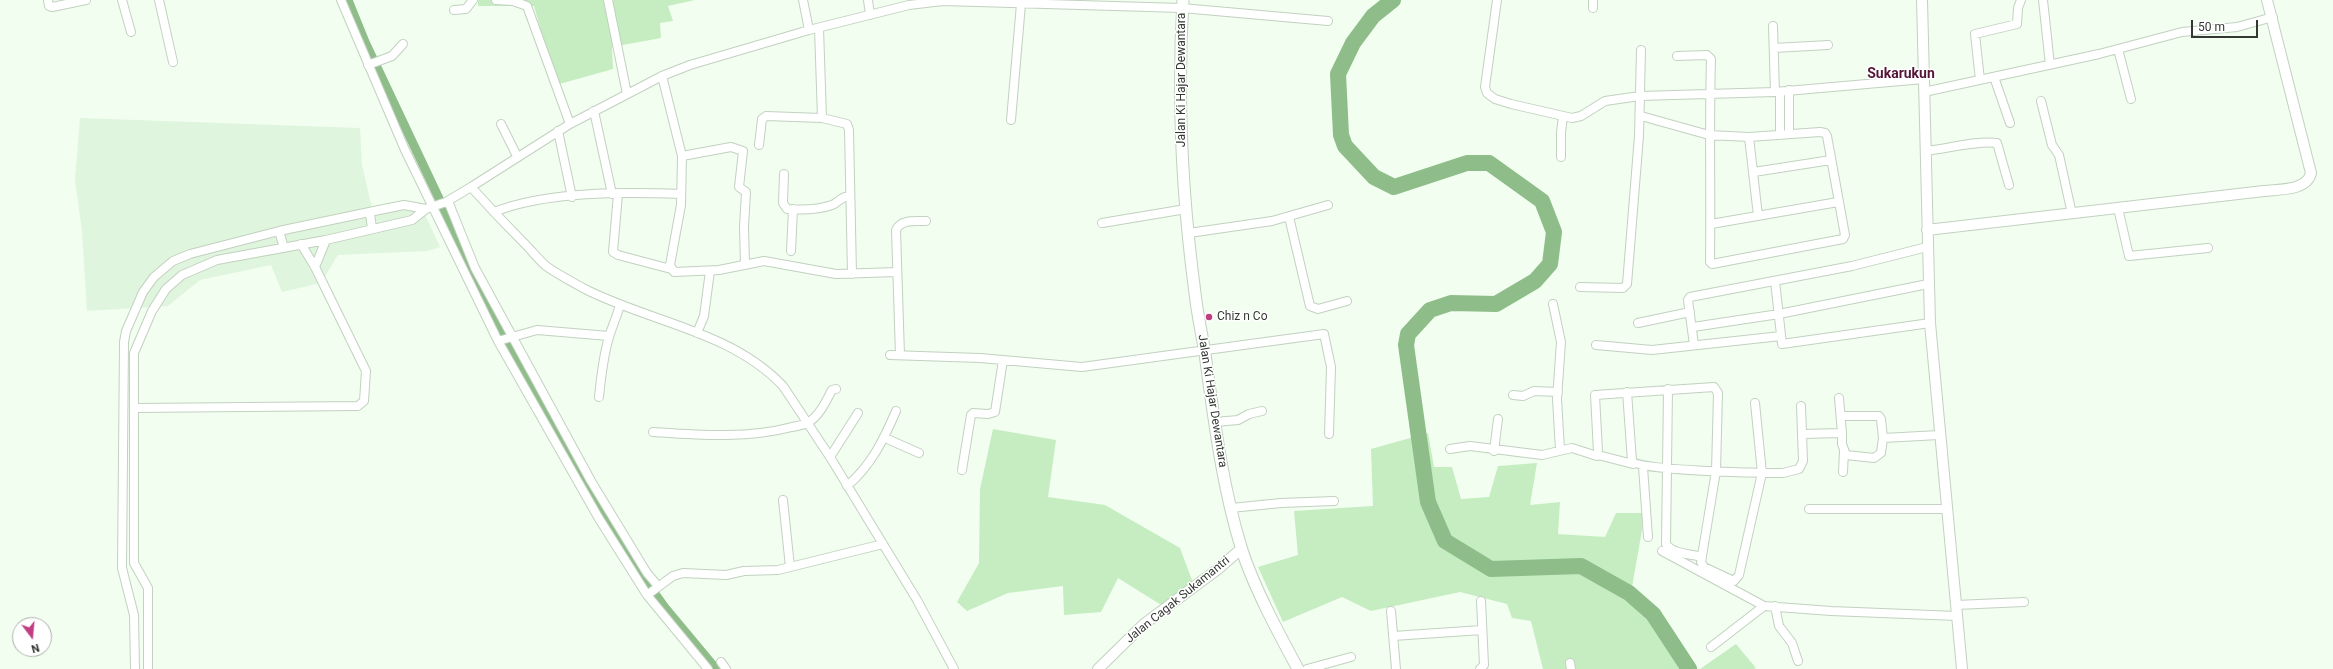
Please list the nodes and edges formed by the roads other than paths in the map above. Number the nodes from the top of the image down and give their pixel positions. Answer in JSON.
{"nodes":[{"id":1,"x":48,"y":0,"type":"edge"},
{"id":2,"x":85,"y":0,"type":"edge"},
{"id":3,"x":122,"y":0,"type":"edge"},
{"id":4,"x":159,"y":0,"type":"edge"},
{"id":5,"x":341,"y":0,"type":"edge"},
{"id":6,"x":473,"y":0,"type":"edge"},
{"id":7,"x":496,"y":0,"type":"edge"},
{"id":8,"x":608,"y":0,"type":"edge"},
{"id":9,"x":803,"y":0,"type":"edge"},
{"id":10,"x":868,"y":0,"type":"edge"},
{"id":11,"x":1497,"y":0,"type":"edge"},
{"id":12,"x":1922,"y":0,"type":"edge"},
{"id":13,"x":2021,"y":0,"type":"edge"},
{"id":14,"x":2043,"y":0,"type":"edge"},
{"id":15,"x":2267,"y":0,"type":"edge"},
{"id":16,"x":981,"y":1,"type":"edge"},
{"id":17,"x":1001,"y":1,"type":"edge"},
{"id":18,"x":1021,"y":4,"type":"junction"},
{"id":19,"x":1129,"y":4,"type":"edge"},
{"id":20,"x":1183,"y":4,"type":"edge"},
{"id":21,"x":454,"y":10,"type":"dead end"},
{"id":22,"x":870,"y":15,"type":"junction"},
{"id":23,"x":2273,"y":17,"type":"junction"},
{"id":24,"x":1328,"y":21,"type":"dead end"},
{"id":25,"x":1773,"y":26,"type":"dead end"},
{"id":26,"x":819,"y":28,"type":"junction"},
{"id":27,"x":809,"y":30,"type":"junction"},
{"id":28,"x":131,"y":32,"type":"dead end"},
{"id":29,"x":403,"y":44,"type":"dead end"},
{"id":30,"x":1828,"y":45,"type":"dead end"},
{"id":31,"x":1774,"y":48,"type":"junction"},
{"id":32,"x":1641,"y":50,"type":"dead end"},
{"id":33,"x":2118,"y":50,"type":"junction"},
{"id":34,"x":1677,"y":56,"type":"dead end"},
{"id":35,"x":173,"y":62,"type":"dead end"},
{"id":36,"x":370,"y":64,"type":"junction"},
{"id":37,"x":2050,"y":65,"type":"junction"},
{"id":38,"x":662,"y":76,"type":"junction"},
{"id":39,"x":1994,"y":77,"type":"junction"},
{"id":40,"x":1924,"y":80,"type":"junction"},
{"id":41,"x":1980,"y":80,"type":"junction"},
{"id":42,"x":1789,"y":90,"type":"junction"},
{"id":43,"x":1777,"y":92,"type":"junction"},
{"id":44,"x":1924,"y":92,"type":"junction"},
{"id":45,"x":626,"y":94,"type":"junction"},
{"id":46,"x":1710,"y":95,"type":"junction"},
{"id":47,"x":1640,"y":96,"type":"junction"},
{"id":48,"x":2131,"y":99,"type":"dead end"},
{"id":49,"x":2041,"y":101,"type":"dead end"},
{"id":50,"x":594,"y":111,"type":"junction"},
{"id":51,"x":1640,"y":116,"type":"junction"},
{"id":52,"x":1563,"y":117,"type":"junction"},
{"id":53,"x":822,"y":118,"type":"junction"},
{"id":54,"x":1011,"y":120,"type":"dead end"},
{"id":55,"x":2010,"y":123,"type":"dead end"},
{"id":56,"x":500,"y":124,"type":"dead end"},
{"id":57,"x":570,"y":124,"type":"junction"},
{"id":58,"x":558,"y":131,"type":"junction"},
{"id":59,"x":1780,"y":134,"type":"junction"},
{"id":60,"x":1789,"y":134,"type":"junction"},
{"id":61,"x":1709,"y":135,"type":"junction"},
{"id":62,"x":1749,"y":137,"type":"junction"},
{"id":63,"x":759,"y":145,"type":"dead end"},
{"id":64,"x":1925,"y":151,"type":"junction"},
{"id":65,"x":517,"y":156,"type":"junction"},
{"id":66,"x":682,"y":156,"type":"junction"},
{"id":67,"x":1562,"y":157,"type":"dead end"},
{"id":68,"x":1831,"y":160,"type":"junction"},
{"id":69,"x":1754,"y":172,"type":"junction"},
{"id":70,"x":784,"y":174,"type":"dead end"},
{"id":71,"x":2009,"y":185,"type":"dead end"},
{"id":72,"x":471,"y":187,"type":"junction"},
{"id":73,"x":615,"y":194,"type":"junction"},
{"id":74,"x":681,"y":194,"type":"junction"},
{"id":75,"x":850,"y":196,"type":"junction"},
{"id":76,"x":572,"y":197,"type":"junction"},
{"id":77,"x":447,"y":201,"type":"junction"},
{"id":78,"x":1838,"y":202,"type":"junction"},
{"id":79,"x":1328,"y":205,"type":"dead end"},
{"id":80,"x":432,"y":207,"type":"junction"},
{"id":81,"x":2118,"y":208,"type":"junction"},
{"id":82,"x":792,"y":209,"type":"junction"},
{"id":83,"x":1186,"y":209,"type":"junction"},
{"id":84,"x":495,"y":212,"type":"junction"},
{"id":85,"x":370,"y":213,"type":"junction"},
{"id":86,"x":2072,"y":214,"type":"junction"},
{"id":87,"x":1758,"y":216,"type":"junction"},
{"id":88,"x":1289,"y":217,"type":"junction"},
{"id":89,"x":926,"y":221,"type":"dead end"},
{"id":90,"x":1102,"y":223,"type":"dead end"},
{"id":91,"x":1711,"y":224,"type":"junction"},
{"id":92,"x":372,"y":229,"type":"junction"},
{"id":93,"x":1927,"y":230,"type":"junction"},
{"id":94,"x":279,"y":231,"type":"junction"},
{"id":95,"x":1189,"y":234,"type":"junction"},
{"id":96,"x":326,"y":240,"type":"junction"},
{"id":97,"x":301,"y":244,"type":"junction"},
{"id":98,"x":1928,"y":247,"type":"junction"},
{"id":99,"x":284,"y":248,"type":"junction"},
{"id":100,"x":2208,"y":248,"type":"dead end"},
{"id":101,"x":791,"y":251,"type":"dead end"},
{"id":102,"x":745,"y":264,"type":"junction"},
{"id":103,"x":315,"y":267,"type":"junction"},
{"id":104,"x":671,"y":269,"type":"junction"},
{"id":105,"x":710,"y":271,"type":"junction"},
{"id":106,"x":897,"y":272,"type":"junction"},
{"id":107,"x":852,"y":274,"type":"junction"},
{"id":108,"x":1775,"y":281,"type":"junction"},
{"id":109,"x":1928,"y":284,"type":"junction"},
{"id":110,"x":1580,"y":287,"type":"dead end"},
{"id":111,"x":1347,"y":301,"type":"dead end"},
{"id":112,"x":1553,"y":304,"type":"dead end"},
{"id":113,"x":620,"y":305,"type":"junction"},
{"id":114,"x":1690,"y":312,"type":"junction"},
{"id":115,"x":1779,"y":314,"type":"junction"},
{"id":116,"x":1638,"y":323,"type":"dead end"},
{"id":117,"x":1930,"y":323,"type":"junction"},
{"id":118,"x":1693,"y":327,"type":"junction"},
{"id":119,"x":697,"y":333,"type":"junction"},
{"id":120,"x":511,"y":336,"type":"junction"},
{"id":121,"x":609,"y":336,"type":"junction"},
{"id":122,"x":1781,"y":336,"type":"junction"},
{"id":123,"x":500,"y":340,"type":"junction"},
{"id":124,"x":1596,"y":345,"type":"dead end"},
{"id":125,"x":1694,"y":345,"type":"junction"},
{"id":126,"x":1205,"y":351,"type":"junction"},
{"id":127,"x":890,"y":355,"type":"dead end"},
{"id":128,"x":900,"y":355,"type":"junction"},
{"id":129,"x":1003,"y":360,"type":"junction"},
{"id":130,"x":836,"y":389,"type":"dead end"},
{"id":131,"x":1668,"y":389,"type":"junction"},
{"id":132,"x":1558,"y":392,"type":"junction"},
{"id":133,"x":1628,"y":392,"type":"junction"},
{"id":134,"x":1513,"y":395,"type":"dead end"},
{"id":135,"x":599,"y":397,"type":"dead end"},
{"id":136,"x":1839,"y":398,"type":"dead end"},
{"id":137,"x":1755,"y":403,"type":"dead end"},
{"id":138,"x":1800,"y":406,"type":"dead end"},
{"id":139,"x":135,"y":408,"type":"junction"},
{"id":140,"x":896,"y":410,"type":"dead end"},
{"id":141,"x":1262,"y":411,"type":"dead end"},
{"id":142,"x":858,"y":413,"type":"dead end"},
{"id":143,"x":1841,"y":416,"type":"junction"},
{"id":144,"x":1498,"y":419,"type":"dead end"},
{"id":145,"x":1214,"y":422,"type":"junction"},
{"id":146,"x":809,"y":423,"type":"junction"},
{"id":147,"x":653,"y":432,"type":"dead end"},
{"id":148,"x":1842,"y":433,"type":"junction"},
{"id":149,"x":1329,"y":434,"type":"dead end"},
{"id":150,"x":1803,"y":434,"type":"junction"},
{"id":151,"x":1939,"y":435,"type":"junction"},
{"id":152,"x":885,"y":438,"type":"junction"},
{"id":153,"x":1883,"y":438,"type":"junction"},
{"id":154,"x":1450,"y":449,"type":"dead end"},
{"id":155,"x":1560,"y":450,"type":"junction"},
{"id":156,"x":1494,"y":451,"type":"junction"},
{"id":157,"x":1844,"y":451,"type":"junction"},
{"id":158,"x":919,"y":453,"type":"dead end"},
{"id":159,"x":1598,"y":456,"type":"junction"},
{"id":160,"x":830,"y":457,"type":"junction"},
{"id":161,"x":1633,"y":464,"type":"junction"},
{"id":162,"x":1643,"y":467,"type":"junction"},
{"id":163,"x":1668,"y":469,"type":"junction"},
{"id":164,"x":962,"y":470,"type":"dead end"},
{"id":165,"x":1716,"y":471,"type":"junction"},
{"id":166,"x":1843,"y":472,"type":"dead end"},
{"id":167,"x":1762,"y":473,"type":"junction"},
{"id":168,"x":586,"y":483,"type":"junction"},
{"id":169,"x":847,"y":486,"type":"junction"},
{"id":170,"x":782,"y":500,"type":"dead end"},
{"id":171,"x":1334,"y":501,"type":"dead end"},
{"id":172,"x":1231,"y":508,"type":"junction"},
{"id":173,"x":1809,"y":509,"type":"dead end"},
{"id":174,"x":1946,"y":509,"type":"junction"},
{"id":175,"x":1648,"y":537,"type":"dead end"},
{"id":176,"x":883,"y":544,"type":"junction"},
{"id":177,"x":1241,"y":549,"type":"junction"},
{"id":178,"x":1662,"y":551,"type":"dead end"},
{"id":179,"x":1702,"y":557,"type":"junction"},
{"id":180,"x":790,"y":567,"type":"junction"},
{"id":181,"x":653,"y":590,"type":"junction"},
{"id":182,"x":1481,"y":601,"type":"dead end"},
{"id":183,"x":2024,"y":602,"type":"dead end"},
{"id":184,"x":1956,"y":605,"type":"junction"},
{"id":185,"x":1764,"y":606,"type":"junction"},
{"id":186,"x":1775,"y":606,"type":"junction"},
{"id":187,"x":1391,"y":611,"type":"dead end"},
{"id":188,"x":1957,"y":616,"type":"junction"},
{"id":189,"x":1482,"y":630,"type":"junction"},
{"id":190,"x":1393,"y":636,"type":"junction"},
{"id":191,"x":1711,"y":647,"type":"dead end"},
{"id":192,"x":1351,"y":657,"type":"dead end"},
{"id":193,"x":1798,"y":661,"type":"dead end"},
{"id":194,"x":721,"y":662,"type":"dead end"},
{"id":195,"x":135,"y":669,"type":"edge"},
{"id":196,"x":148,"y":669,"type":"edge"},
{"id":197,"x":708,"y":669,"type":"edge"},
{"id":198,"x":726,"y":669,"type":"edge"},
{"id":199,"x":954,"y":669,"type":"edge"},
{"id":200,"x":1098,"y":669,"type":"edge"},
{"id":201,"x":1298,"y":669,"type":"edge"},
{"id":202,"x":1307,"y":669,"type":"edge"},
{"id":203,"x":1396,"y":669,"type":"edge"},
{"id":204,"x":1480,"y":669,"type":"edge"},
{"id":205,"x":1962,"y":669,"type":"edge"}],
"edges":[{"from":1,"to":2,"type":"street"},
{"from":3,"to":28,"type":"street"},
{"from":4,"to":35,"type":"street"},
{"from":5,"to":36,"type":"street"},
{"from":6,"to":21,"type":"street"},
{"from":7,"to":57,"type":"street"},
{"from":8,"to":45,"type":"street"},
{"from":9,"to":27,"type":"street"},
{"from":10,"to":22,"type":"street"},
{"from":11,"to":52,"type":"street"},
{"from":12,"to":40,"type":"street"},
{"from":13,"to":41,"type":"street"},
{"from":14,"to":37,"type":"street"},
{"from":15,"to":23,"type":"street"},
{"from":16,"to":17,"type":"street"},
{"from":16,"to":22,"type":"street"},
{"from":17,"to":18,"type":"street"},
{"from":18,"to":19,"type":"street"},
{"from":18,"to":54,"type":"street"},
{"from":19,"to":20,"type":"street"},
{"from":20,"to":24,"type":"street"},
{"from":20,"to":83,"type":"main road","name":"Jalan Ki Hajar Dewantara"},
{"from":22,"to":26,"type":"street"},
{"from":23,"to":33,"type":"street"},
{"from":23,"to":81,"type":"street"},
{"from":25,"to":31,"type":"street"},
{"from":26,"to":27,"type":"street"},
{"from":26,"to":53,"type":"street"},
{"from":27,"to":38,"type":"street"},
{"from":29,"to":36,"type":"street"},
{"from":30,"to":31,"type":"street"},
{"from":31,"to":43,"type":"street"},
{"from":32,"to":47,"type":"street"},
{"from":33,"to":37,"type":"street"},
{"from":33,"to":48,"type":"street"},
{"from":34,"to":46,"type":"street"},
{"from":36,"to":80,"type":"street"},
{"from":37,"to":39,"type":"street"},
{"from":38,"to":45,"type":"street"},
{"from":38,"to":66,"type":"street"},
{"from":39,"to":41,"type":"street"},
{"from":39,"to":55,"type":"street"},
{"from":40,"to":42,"type":"street"},
{"from":40,"to":44,"type":"street"},
{"from":41,"to":44,"type":"street"},
{"from":42,"to":43,"type":"street"},
{"from":42,"to":60,"type":"street"},
{"from":43,"to":46,"type":"street"},
{"from":43,"to":59,"type":"street"},
{"from":44,"to":64,"type":"street"},
{"from":45,"to":50,"type":"street"},
{"from":46,"to":47,"type":"street"},
{"from":46,"to":61,"type":"street"},
{"from":47,"to":51,"type":"street"},
{"from":47,"to":52,"type":"street"},
{"from":49,"to":86,"type":"street"},
{"from":50,"to":57,"type":"street"},
{"from":50,"to":73,"type":"street"},
{"from":51,"to":61,"type":"street"},
{"from":51,"to":110,"type":"street"},
{"from":52,"to":67,"type":"street"},
{"from":53,"to":63,"type":"street"},
{"from":53,"to":75,"type":"street"},
{"from":56,"to":65,"type":"street"},
{"from":57,"to":58,"type":"street"},
{"from":58,"to":65,"type":"street"},
{"from":58,"to":76,"type":"street"},
{"from":59,"to":60,"type":"street"},
{"from":59,"to":62,"type":"street"},
{"from":60,"to":68,"type":"street"},
{"from":61,"to":62,"type":"street"},
{"from":61,"to":91,"type":"street"},
{"from":62,"to":69,"type":"street"},
{"from":64,"to":71,"type":"street"},
{"from":64,"to":93,"type":"street"},
{"from":65,"to":72,"type":"street"},
{"from":66,"to":74,"type":"street"},
{"from":66,"to":102,"type":"street"},
{"from":68,"to":69,"type":"street"},
{"from":68,"to":78,"type":"street"},
{"from":69,"to":87,"type":"street"},
{"from":70,"to":82,"type":"street"},
{"from":72,"to":77,"type":"street"},
{"from":72,"to":84,"type":"street"},
{"from":73,"to":74,"type":"street"},
{"from":73,"to":76,"type":"street"},
{"from":73,"to":104,"type":"street"},
{"from":74,"to":104,"type":"street"},
{"from":75,"to":82,"type":"street"},
{"from":75,"to":107,"type":"street"},
{"from":76,"to":84,"type":"street"},
{"from":77,"to":80,"type":"street"},
{"from":77,"to":120,"type":"street"},
{"from":78,"to":87,"type":"street"},
{"from":78,"to":91,"type":"street"},
{"from":79,"to":88,"type":"street"},
{"from":80,"to":85,"type":"street"},
{"from":80,"to":92,"type":"street"},
{"from":80,"to":123,"type":"street"},
{"from":81,"to":86,"type":"street"},
{"from":81,"to":100,"type":"street"},
{"from":82,"to":101,"type":"street"},
{"from":83,"to":90,"type":"street"},
{"from":83,"to":95,"type":"main road","name":"Jalan Ki Hajar Dewantara"},
{"from":84,"to":113,"type":"street"},
{"from":85,"to":92,"type":"street"},
{"from":85,"to":94,"type":"street"},
{"from":86,"to":93,"type":"street"},
{"from":87,"to":91,"type":"street"},
{"from":88,"to":95,"type":"street"},
{"from":88,"to":111,"type":"street"},
{"from":89,"to":106,"type":"street"},
{"from":92,"to":96,"type":"street"},
{"from":93,"to":98,"type":"street"},
{"from":94,"to":99,"type":"street"},
{"from":94,"to":195,"type":"street"},
{"from":95,"to":126,"type":"main road","name":"Jalan Ki Hajar Dewantara"},
{"from":96,"to":97,"type":"street"},
{"from":96,"to":103,"type":"street"},
{"from":97,"to":99,"type":"street"},
{"from":97,"to":103,"type":"street"},
{"from":98,"to":108,"type":"street"},
{"from":98,"to":109,"type":"street"},
{"from":99,"to":139,"type":"street"},
{"from":102,"to":105,"type":"street"},
{"from":102,"to":107,"type":"street"},
{"from":103,"to":139,"type":"street"},
{"from":104,"to":105,"type":"street"},
{"from":105,"to":119,"type":"street"},
{"from":106,"to":107,"type":"street"},
{"from":106,"to":128,"type":"street"},
{"from":108,"to":114,"type":"street"},
{"from":108,"to":115,"type":"street"},
{"from":109,"to":115,"type":"street"},
{"from":109,"to":117,"type":"street"},
{"from":112,"to":132,"type":"street"},
{"from":113,"to":119,"type":"street"},
{"from":113,"to":121,"type":"street"},
{"from":114,"to":116,"type":"street"},
{"from":114,"to":118,"type":"street"},
{"from":115,"to":118,"type":"street"},
{"from":115,"to":122,"type":"street"},
{"from":117,"to":122,"type":"street"},
{"from":117,"to":151,"type":"street"},
{"from":118,"to":125,"type":"street"},
{"from":119,"to":146,"type":"street"},
{"from":120,"to":121,"type":"street"},
{"from":120,"to":123,"type":"street"},
{"from":120,"to":168,"type":"street"},
{"from":121,"to":135,"type":"street"},
{"from":122,"to":125,"type":"street"},
{"from":123,"to":168,"type":"street"},
{"from":124,"to":125,"type":"street"},
{"from":126,"to":129,"type":"street"},
{"from":126,"to":145,"type":"main road","name":"Jalan Ki Hajar Dewantara"},
{"from":126,"to":149,"type":"street"},
{"from":127,"to":128,"type":"street"},
{"from":128,"to":129,"type":"street"},
{"from":129,"to":164,"type":"street"},
{"from":130,"to":146,"type":"street"},
{"from":131,"to":133,"type":"street"},
{"from":131,"to":163,"type":"street"},
{"from":131,"to":165,"type":"street"},
{"from":132,"to":134,"type":"street"},
{"from":132,"to":155,"type":"street"},
{"from":133,"to":159,"type":"street"},
{"from":133,"to":161,"type":"street"},
{"from":136,"to":143,"type":"street"},
{"from":137,"to":167,"type":"street"},
{"from":138,"to":150,"type":"street"},
{"from":139,"to":196,"type":"street"},
{"from":140,"to":152,"type":"street"},
{"from":141,"to":145,"type":"street"},
{"from":142,"to":160,"type":"street"},
{"from":143,"to":148,"type":"street"},
{"from":143,"to":153,"type":"street"},
{"from":144,"to":156,"type":"street"},
{"from":145,"to":172,"type":"main road","name":"Jalan Ki Hajar Dewantara"},
{"from":146,"to":147,"type":"street"},
{"from":146,"to":160,"type":"street"},
{"from":148,"to":150,"type":"street"},
{"from":148,"to":157,"type":"street"},
{"from":150,"to":167,"type":"street"},
{"from":151,"to":153,"type":"street"},
{"from":151,"to":174,"type":"street"},
{"from":152,"to":158,"type":"street"},
{"from":152,"to":169,"type":"street"},
{"from":153,"to":157,"type":"street"},
{"from":154,"to":156,"type":"street"},
{"from":155,"to":156,"type":"street"},
{"from":155,"to":159,"type":"street"},
{"from":157,"to":166,"type":"street"},
{"from":159,"to":161,"type":"street"},
{"from":160,"to":169,"type":"street"},
{"from":161,"to":162,"type":"street"},
{"from":162,"to":163,"type":"street"},
{"from":162,"to":175,"type":"street"},
{"from":163,"to":165,"type":"street"},
{"from":163,"to":179,"type":"street"},
{"from":165,"to":167,"type":"street"},
{"from":165,"to":179,"type":"street"},
{"from":167,"to":179,"type":"street"},
{"from":168,"to":181,"type":"street"},
{"from":168,"to":181,"type":"street"},
{"from":169,"to":176,"type":"street"},
{"from":170,"to":180,"type":"street"},
{"from":171,"to":172,"type":"street"},
{"from":172,"to":177,"type":"main road","name":"Jalan Ki Hajar Dewantara"},
{"from":173,"to":174,"type":"street"},
{"from":174,"to":184,"type":"street"},
{"from":176,"to":180,"type":"street"},
{"from":176,"to":199,"type":"street"},
{"from":177,"to":200,"type":"street","name":"Jalan Cagak Sukamantri"},
{"from":177,"to":201,"type":"main road","name":"Jalan Ki Hajar Dewantara"},
{"from":178,"to":185,"type":"street"},
{"from":180,"to":181,"type":"street"},
{"from":181,"to":197,"type":"street"},
{"from":182,"to":189,"type":"street"},
{"from":183,"to":184,"type":"street"},
{"from":184,"to":188,"type":"street"},
{"from":185,"to":186,"type":"street"},
{"from":185,"to":191,"type":"street"},
{"from":186,"to":188,"type":"street"},
{"from":186,"to":193,"type":"street"},
{"from":187,"to":190,"type":"street"},
{"from":188,"to":205,"type":"street"},
{"from":189,"to":190,"type":"street"},
{"from":189,"to":204,"type":"street"},
{"from":190,"to":203,"type":"street"},
{"from":192,"to":202,"type":"street"},
{"from":194,"to":198,"type":"street"}]}
